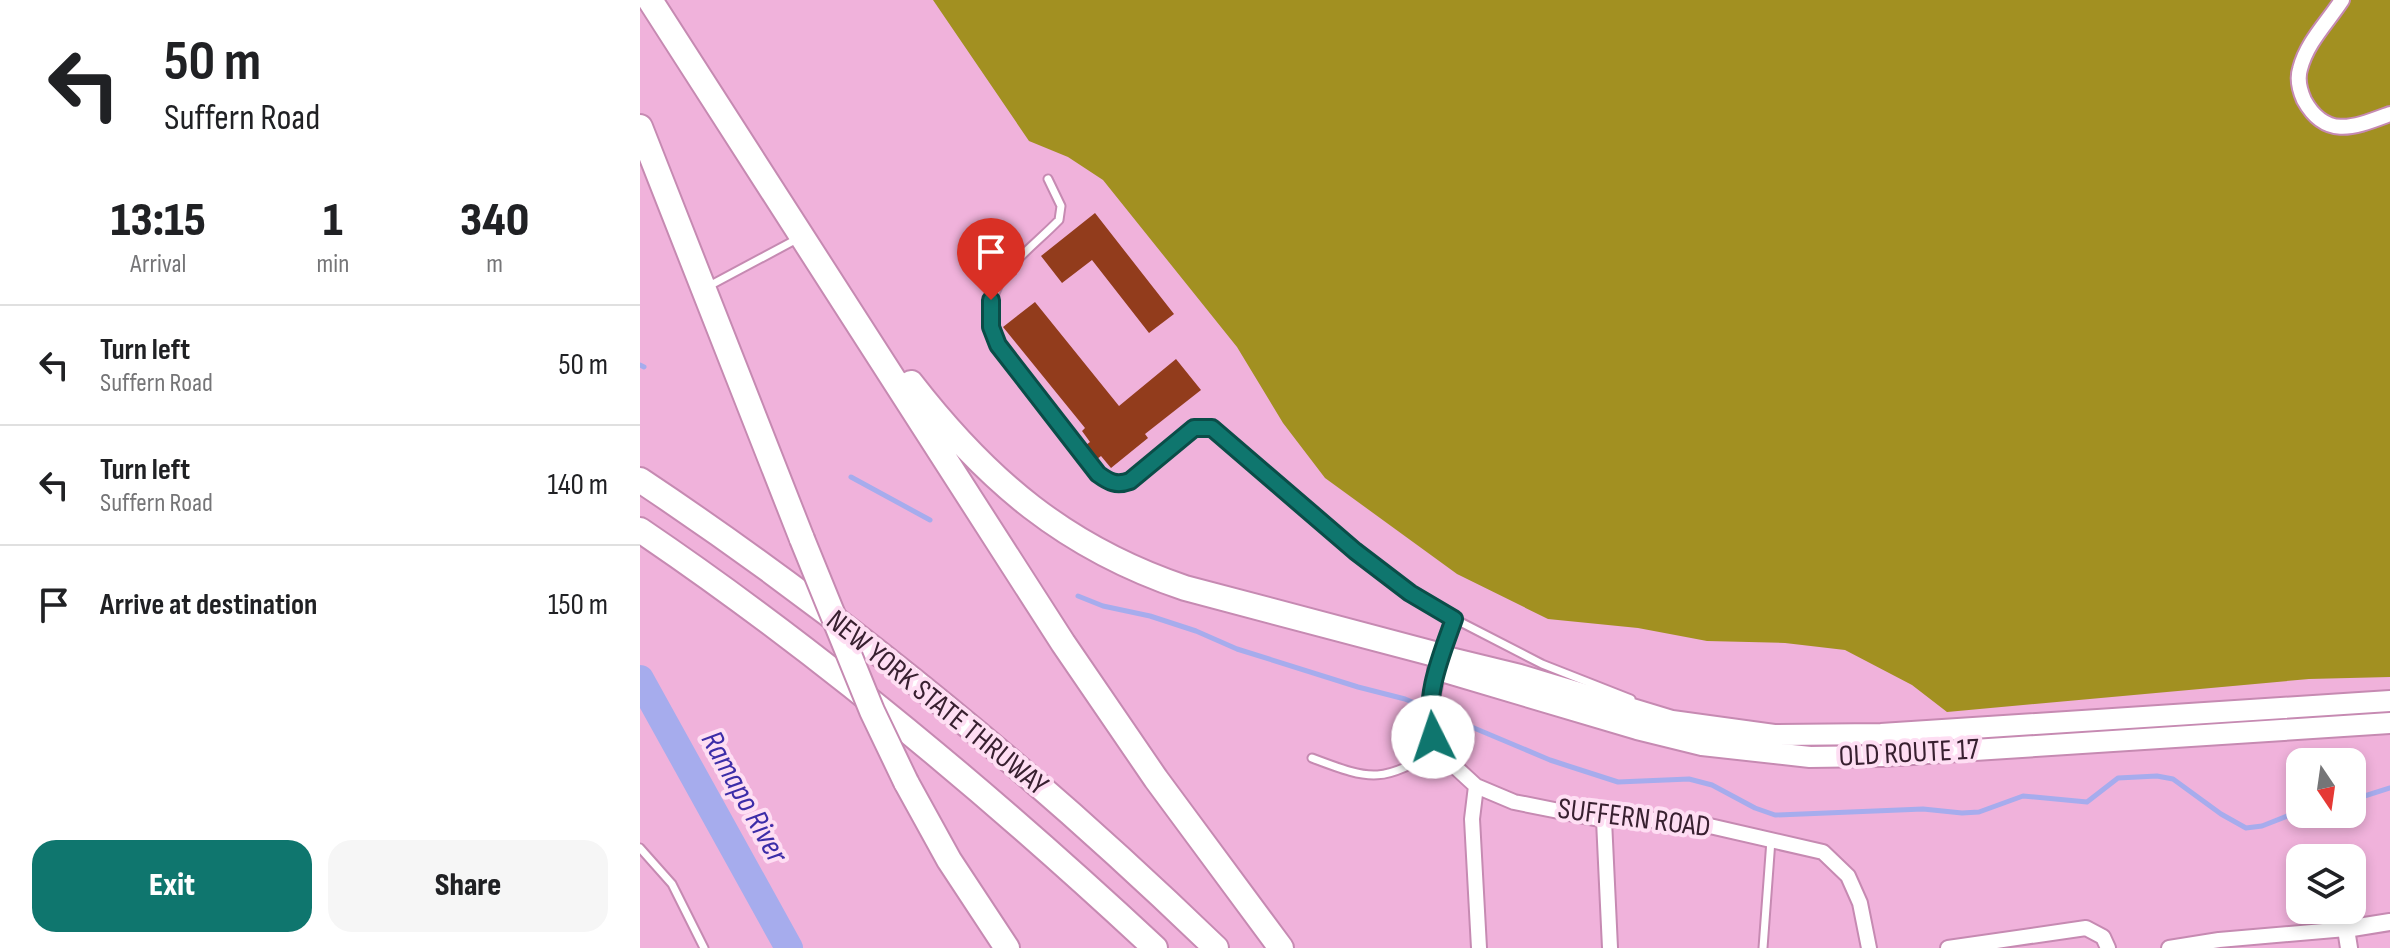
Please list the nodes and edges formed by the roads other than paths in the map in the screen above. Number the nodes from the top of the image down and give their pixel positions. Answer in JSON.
{"nodes":[{"id":1,"x":650,"y":0,"type":"edge"},
{"id":2,"x":2342,"y":0,"type":"edge"},
{"id":3,"x":2390,"y":114,"type":"edge"},
{"id":4,"x":640,"y":127,"type":"edge"},
{"id":5,"x":1048,"y":179,"type":"dead end"},
{"id":6,"x":802,"y":237,"type":"junction"},
{"id":7,"x":704,"y":289,"type":"junction"},
{"id":8,"x":640,"y":480,"type":"edge"},
{"id":9,"x":640,"y":530,"type":"edge"},
{"id":10,"x":1454,"y":619,"type":"junction"},
{"id":11,"x":1440,"y":663,"type":"junction"},
{"id":12,"x":2390,"y":701,"type":"edge"},
{"id":13,"x":2390,"y":723,"type":"edge"},
{"id":14,"x":1845,"y":736,"type":"junction"},
{"id":15,"x":1440,"y":749,"type":"junction"},
{"id":16,"x":1312,"y":758,"type":"dead end"},
{"id":17,"x":1476,"y":786,"type":"junction"},
{"id":18,"x":1604,"y":820,"type":"junction"},
{"id":19,"x":1771,"y":840,"type":"junction"},
{"id":20,"x":640,"y":848,"type":"edge"},
{"id":21,"x":2390,"y":922,"type":"edge"},
{"id":22,"x":2346,"y":929,"type":"junction"},
{"id":23,"x":704,"y":948,"type":"edge"},
{"id":24,"x":1007,"y":948,"type":"edge"},
{"id":25,"x":1155,"y":948,"type":"edge"},
{"id":26,"x":1216,"y":948,"type":"edge"},
{"id":27,"x":1281,"y":948,"type":"edge"},
{"id":28,"x":1479,"y":948,"type":"edge"},
{"id":29,"x":1610,"y":948,"type":"edge"},
{"id":30,"x":1763,"y":948,"type":"edge"},
{"id":31,"x":1869,"y":948,"type":"edge"},
{"id":32,"x":1948,"y":948,"type":"edge"},
{"id":33,"x":2108,"y":948,"type":"edge"},
{"id":34,"x":2169,"y":948,"type":"edge"},
{"id":35,"x":2349,"y":948,"type":"edge"}],
"edges":[{"from":1,"to":6,"type":"highway"},
{"from":2,"to":3,"type":"street"},
{"from":4,"to":7,"type":"highway"},
{"from":5,"to":10,"type":"lane"},
{"from":6,"to":7,"type":"lane"},
{"from":6,"to":11,"type":"highway"},
{"from":6,"to":27,"type":"highway"},
{"from":7,"to":24,"type":"highway","bridge":true},
{"from":8,"to":26,"type":"highway","name":"NEW YORK STATE THRUWAY"},
{"from":9,"to":25,"type":"highway","name":"NEW YORK STATE THRUWAY"},
{"from":10,"to":11,"type":"lane","name":"SUFFERN ROAD"},
{"from":10,"to":14,"type":"lane"},
{"from":11,"to":13,"type":"main road","name":"OLD ROUTE 17"},
{"from":11,"to":14,"type":"main road","name":"OLD ROUTE 17"},
{"from":11,"to":15,"type":"street","name":"SUFFERN ROAD"},
{"from":12,"to":14,"type":"main road","name":"OLD ROUTE 17"},
{"from":15,"to":16,"type":"lane"},
{"from":15,"to":17,"type":"street","name":"SUFFERN ROAD"},
{"from":17,"to":18,"type":"street","name":"SUFFERN ROAD"},
{"from":17,"to":28,"type":"street"},
{"from":18,"to":19,"type":"street","name":"SUFFERN ROAD"},
{"from":18,"to":29,"type":"street"},
{"from":19,"to":30,"type":"lane"},
{"from":19,"to":31,"type":"street","name":"SUFFERN ROAD"},
{"from":20,"to":23,"type":"lane"},
{"from":21,"to":22,"type":"street"},
{"from":22,"to":34,"type":"street"},
{"from":22,"to":35,"type":"street"},
{"from":32,"to":33,"type":"street"}]}
